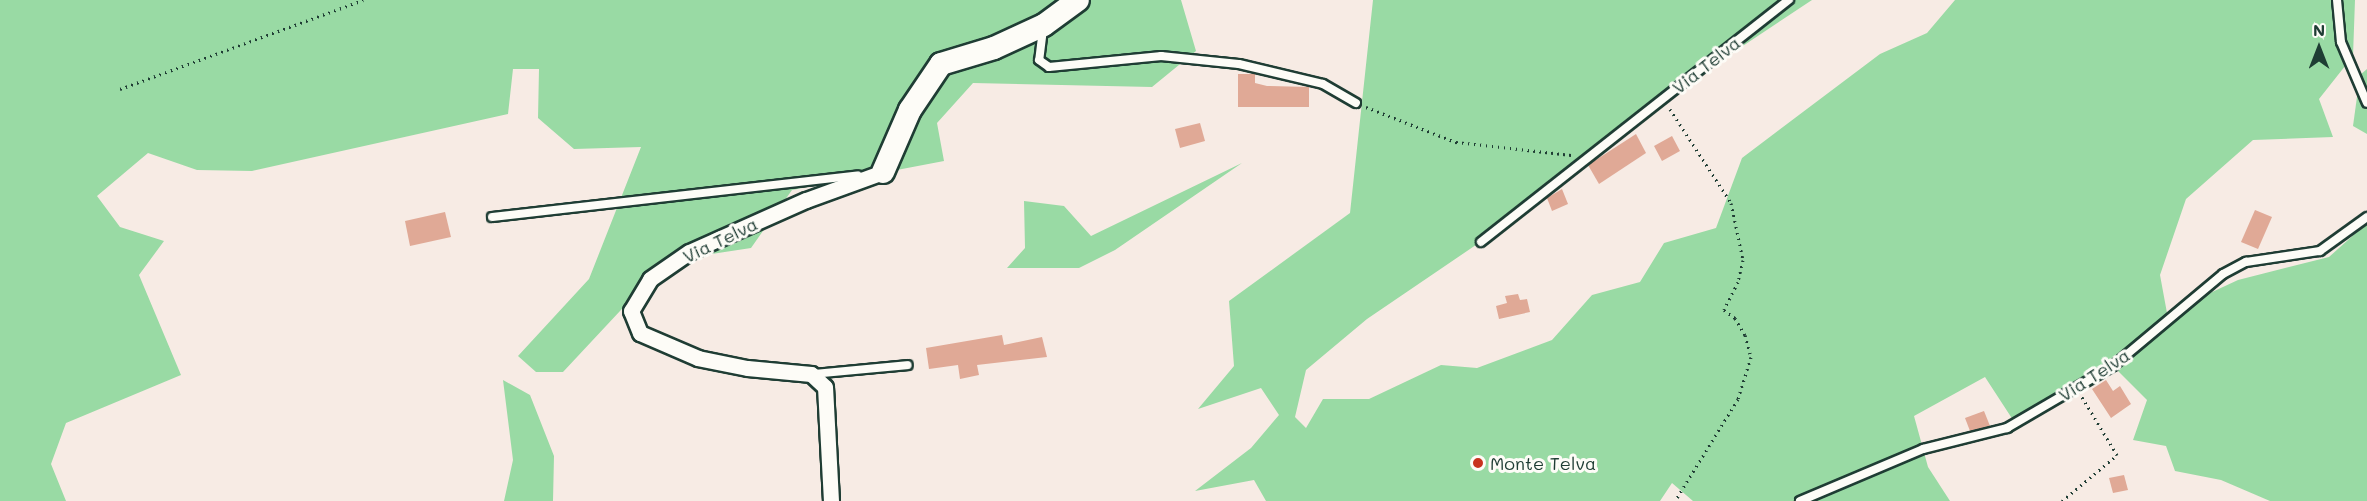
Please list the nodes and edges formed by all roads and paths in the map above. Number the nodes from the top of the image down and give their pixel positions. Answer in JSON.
{"nodes":[{"id":1,"x":363,"y":0,"type":"edge"},
{"id":2,"x":1078,"y":0,"type":"edge"},
{"id":3,"x":1789,"y":0,"type":"edge"},
{"id":4,"x":2337,"y":0,"type":"edge"},
{"id":5,"x":1044,"y":25,"type":"junction"},
{"id":6,"x":120,"y":89,"type":"dead end"},
{"id":7,"x":1664,"y":99,"type":"junction"},
{"id":8,"x":1356,"y":103,"type":"joint"},
{"id":9,"x":2367,"y":104,"type":"edge"},
{"id":10,"x":1578,"y":164,"type":"junction"},
{"id":11,"x":884,"y":172,"type":"junction"},
{"id":12,"x":492,"y":217,"type":"dead end"},
{"id":13,"x":2367,"y":217,"type":"edge"},
{"id":14,"x":1481,"y":242,"type":"dead end"},
{"id":15,"x":909,"y":365,"type":"dead end"},
{"id":16,"x":811,"y":374,"type":"junction"},
{"id":17,"x":2076,"y":388,"type":"junction"},
{"id":18,"x":831,"y":501,"type":"edge"},
{"id":19,"x":1675,"y":501,"type":"edge"},
{"id":20,"x":1800,"y":501,"type":"edge"},
{"id":21,"x":2062,"y":501,"type":"edge"}],
"edges":[{"from":1,"to":6,"type":"path"},
{"from":2,"to":5,"type":"street"},
{"from":3,"to":7,"type":"lane","name":"Via Telva"},
{"from":4,"to":9,"type":"lane"},
{"from":5,"to":8,"type":"lane"},
{"from":5,"to":11,"type":"street"},
{"from":7,"to":10,"type":"lane","name":"Via Telva"},
{"from":7,"to":19,"type":"path"},
{"from":8,"to":10,"type":"path"},
{"from":10,"to":14,"type":"lane","name":"Via Telva"},
{"from":11,"to":12,"type":"lane"},
{"from":11,"to":16,"type":"street","name":"Via Telva"},
{"from":13,"to":17,"type":"lane","name":"Via Telva"},
{"from":15,"to":16,"type":"lane"},
{"from":16,"to":18,"type":"street"},
{"from":17,"to":20,"type":"lane","name":"Via Telva"},
{"from":17,"to":21,"type":"path"}]}
